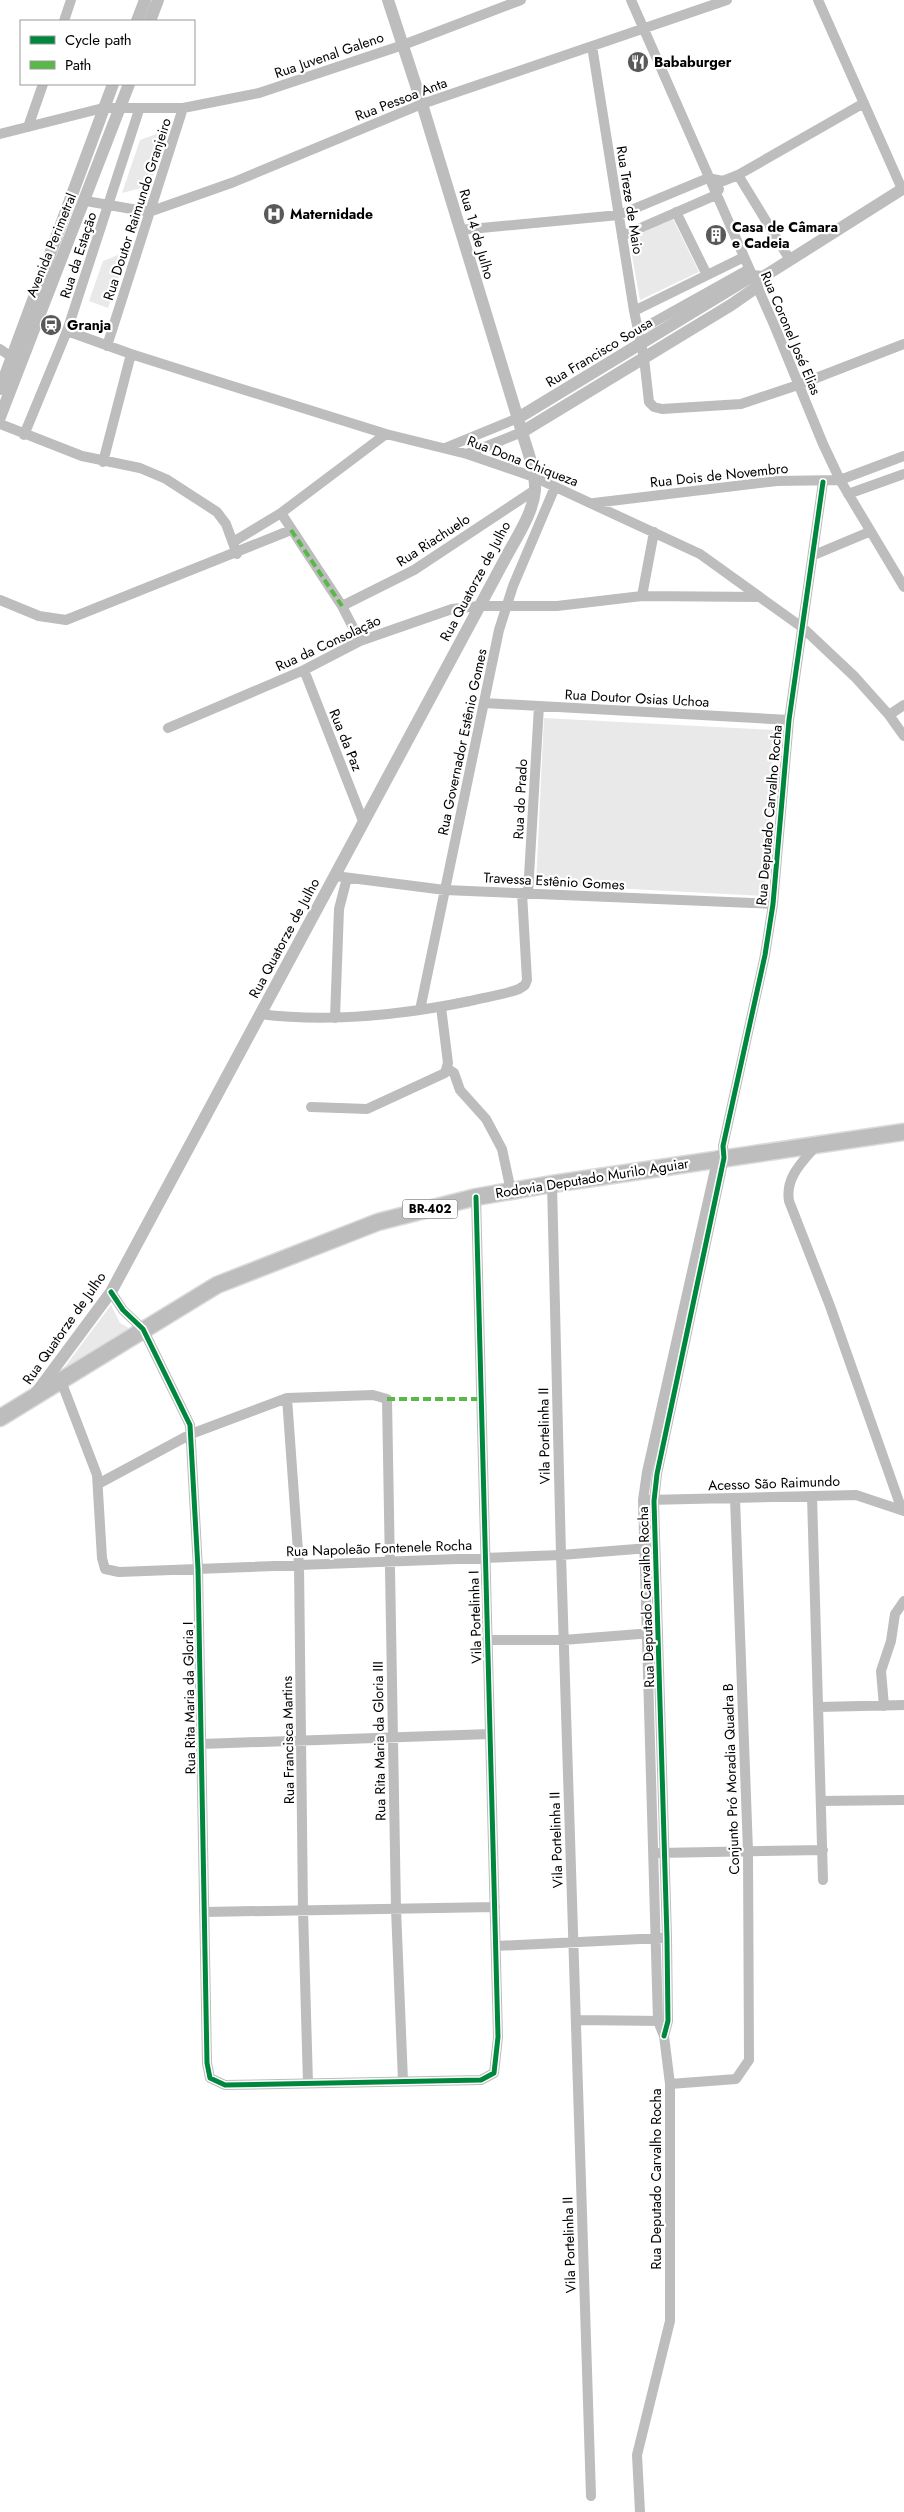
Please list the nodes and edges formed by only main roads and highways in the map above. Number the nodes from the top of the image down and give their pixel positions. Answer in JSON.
{"nodes":[{"id":1,"x":904,"y":1132,"type":"edge"},
{"id":2,"x":0,"y":1418,"type":"edge"}],
"edges":[{"from":1,"to":2,"type":"highway","name":"Rodovia Deputado Murilo Aguiar","number":"BR-402"}]}
